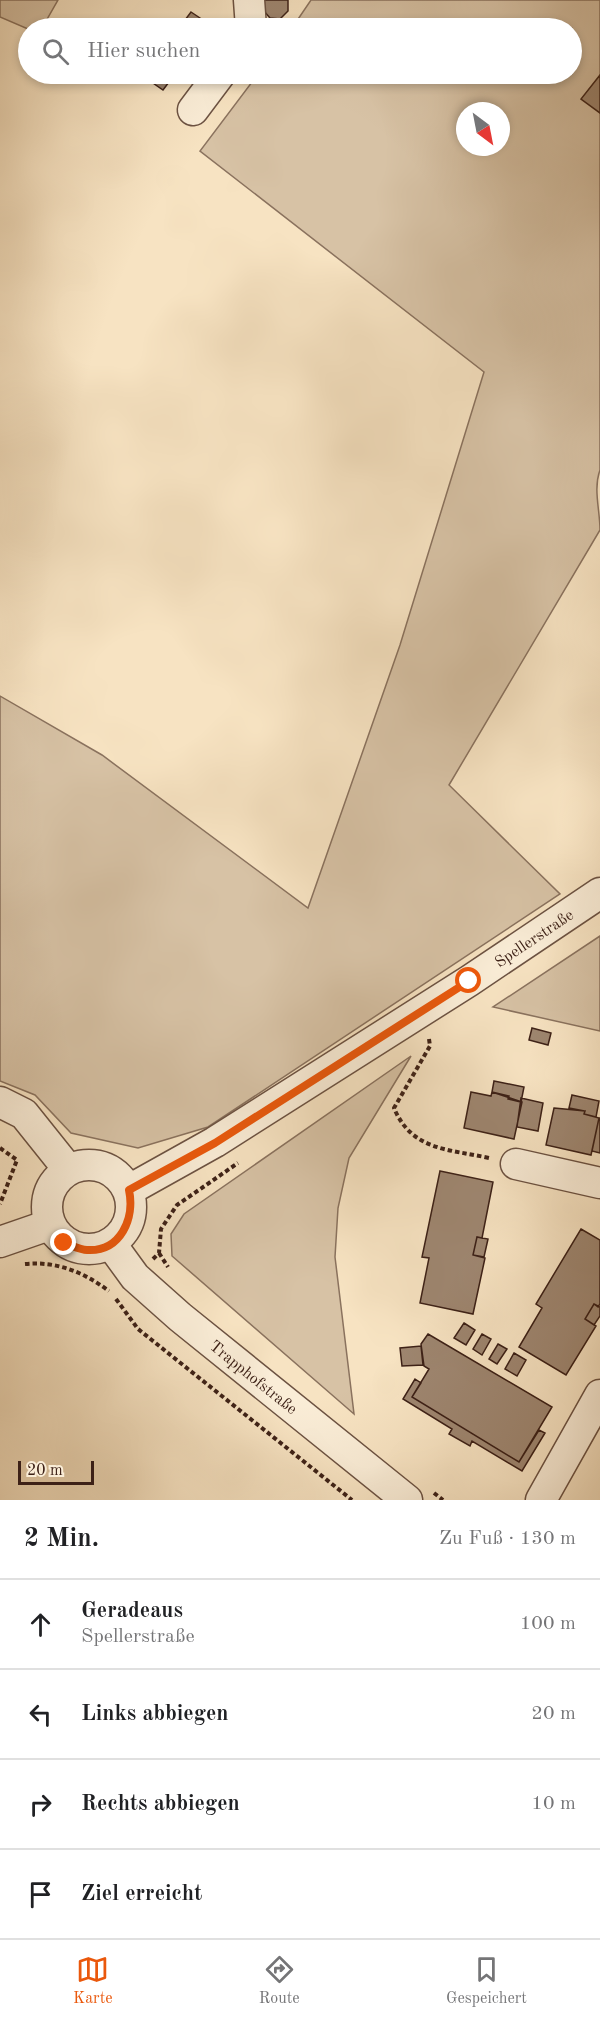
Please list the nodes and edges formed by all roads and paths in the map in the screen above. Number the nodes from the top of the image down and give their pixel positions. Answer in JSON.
{"nodes":[{"id":1,"x":249,"y":0,"type":"edge"},
{"id":2,"x":250,"y":18,"type":"edge"},
{"id":3,"x":212,"y":84,"type":"edge"},
{"id":4,"x":193,"y":110,"type":"dead end"},
{"id":5,"x":600,"y":893,"type":"edge"},
{"id":6,"x":428,"y":1032,"type":"dead end"},
{"id":7,"x":0,"y":1102,"type":"edge"},
{"id":8,"x":0,"y":1148,"type":"edge"},
{"id":9,"x":244,"y":1159,"type":"dead end"},
{"id":10,"x":516,"y":1164,"type":"joint"},
{"id":11,"x":68,"y":1169,"type":"junction"},
{"id":12,"x":600,"y":1183,"type":"edge"},
{"id":13,"x":129,"y":1190,"type":"junction"},
{"id":14,"x":0,"y":1204,"type":"edge"},
{"id":15,"x":49,"y":1225,"type":"junction"},
{"id":16,"x":0,"y":1242,"type":"edge"},
{"id":17,"x":111,"y":1244,"type":"junction"},
{"id":18,"x":24,"y":1264,"type":"dead end"},
{"id":19,"x":135,"y":1277,"type":"junction"},
{"id":20,"x":109,"y":1290,"type":"junction"},
{"id":21,"x":600,"y":1395,"type":"edge"},
{"id":22,"x":352,"y":1500,"type":"edge"},
{"id":23,"x":407,"y":1500,"type":"edge"},
{"id":24,"x":541,"y":1500,"type":"edge"}],
"edges":[{"from":1,"to":2,"type":"street"},
{"from":3,"to":4,"type":"street"},
{"from":5,"to":13,"type":"street","name":"Spellerstraße"},
{"from":6,"to":10,"type":"path"},
{"from":7,"to":11,"type":"street"},
{"from":8,"to":14,"type":"path"},
{"from":9,"to":19,"type":"path"},
{"from":10,"to":12,"type":"street"},
{"from":11,"to":13,"type":"street"},
{"from":11,"to":15,"type":"street"},
{"from":13,"to":17,"type":"street"},
{"from":15,"to":16,"type":"street"},
{"from":15,"to":17,"type":"street"},
{"from":17,"to":19,"type":"street","name":"Trapphofstraße"},
{"from":18,"to":20,"type":"path"},
{"from":19,"to":20,"type":"path"},
{"from":19,"to":23,"type":"street","name":"Trapphofstraße"},
{"from":20,"to":22,"type":"path"},
{"from":21,"to":24,"type":"street"}]}
